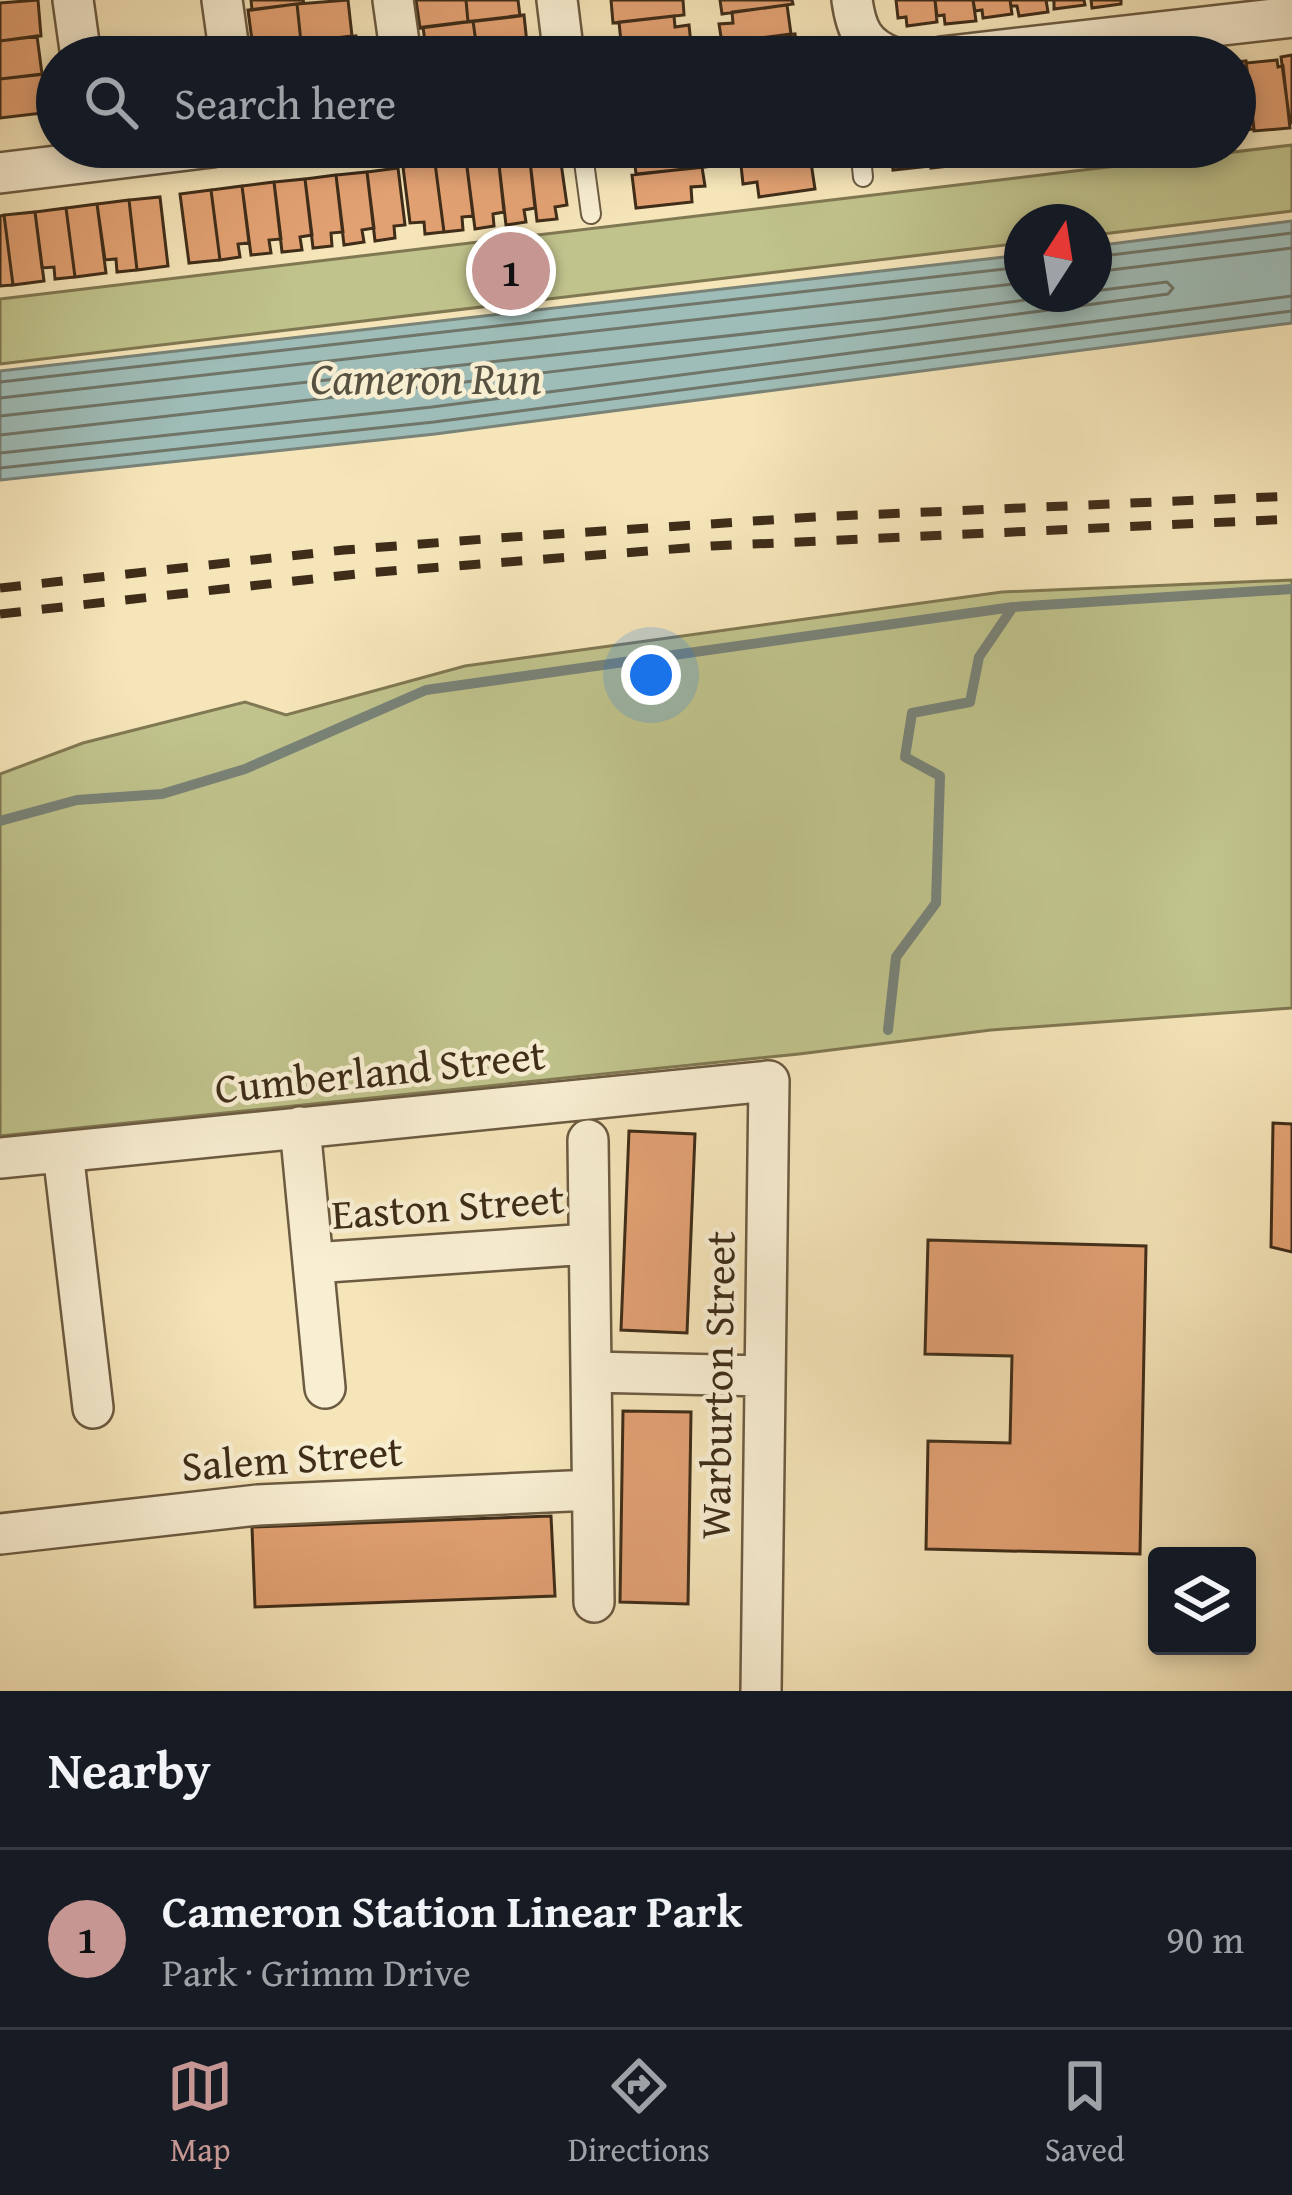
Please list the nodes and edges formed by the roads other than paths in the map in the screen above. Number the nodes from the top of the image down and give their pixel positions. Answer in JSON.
{"nodes":[{"id":1,"x":74,"y":0,"type":"edge"},
{"id":2,"x":222,"y":0,"type":"edge"},
{"id":3,"x":393,"y":0,"type":"edge"},
{"id":4,"x":557,"y":0,"type":"edge"},
{"id":5,"x":852,"y":0,"type":"edge"},
{"id":6,"x":1292,"y":17,"type":"edge"},
{"id":7,"x":78,"y":36,"type":"edge"},
{"id":8,"x":227,"y":36,"type":"edge"},
{"id":9,"x":397,"y":36,"type":"edge"},
{"id":10,"x":561,"y":36,"type":"edge"},
{"id":11,"x":862,"y":36,"type":"edge"},
{"id":12,"x":1125,"y":36,"type":"edge"},
{"id":13,"x":36,"y":166,"type":"edge"},
{"id":14,"x":585,"y":168,"type":"edge"},
{"id":15,"x":861,"y":168,"type":"edge"},
{"id":16,"x":0,"y":173,"type":"edge"},
{"id":17,"x":862,"y":177,"type":"dead end"},
{"id":18,"x":591,"y":214,"type":"dead end"},
{"id":19,"x":769,"y":1081,"type":"joint"},
{"id":20,"x":300,"y":1127,"type":"junction"},
{"id":21,"x":588,"y":1141,"type":"dead end"},
{"id":22,"x":63,"y":1152,"type":"junction"},
{"id":23,"x":0,"y":1158,"type":"edge"},
{"id":24,"x":589,"y":1244,"type":"junction"},
{"id":25,"x":313,"y":1263,"type":"junction"},
{"id":26,"x":591,"y":1372,"type":"junction"},
{"id":27,"x":765,"y":1376,"type":"junction"},
{"id":28,"x":325,"y":1388,"type":"dead end"},
{"id":29,"x":93,"y":1408,"type":"dead end"},
{"id":30,"x":592,"y":1490,"type":"junction"},
{"id":31,"x":0,"y":1534,"type":"edge"},
{"id":32,"x":594,"y":1602,"type":"dead end"},
{"id":33,"x":761,"y":1691,"type":"edge"}],
"edges":[{"from":1,"to":7,"type":"street"},
{"from":2,"to":8,"type":"street"},
{"from":3,"to":9,"type":"street"},
{"from":4,"to":10,"type":"street"},
{"from":5,"to":11,"type":"street"},
{"from":6,"to":12,"type":"street"},
{"from":13,"to":16,"type":"street"},
{"from":14,"to":18,"type":"lane"},
{"from":15,"to":17,"type":"lane"},
{"from":19,"to":20,"type":"street","name":"Cumberland Street"},
{"from":19,"to":27,"type":"street","name":"Warburton Street"},
{"from":20,"to":22,"type":"street","name":"Cumberland Street"},
{"from":20,"to":25,"type":"street"},
{"from":21,"to":24,"type":"street"},
{"from":22,"to":23,"type":"street","name":"Cumberland Street"},
{"from":22,"to":29,"type":"street"},
{"from":24,"to":25,"type":"street","name":"Easton Street"},
{"from":24,"to":26,"type":"street"},
{"from":25,"to":28,"type":"street"},
{"from":26,"to":27,"type":"street"},
{"from":26,"to":30,"type":"street"},
{"from":27,"to":33,"type":"street","name":"Warburton Street"},
{"from":30,"to":31,"type":"street","name":"Salem Street"},
{"from":30,"to":32,"type":"street"}]}
